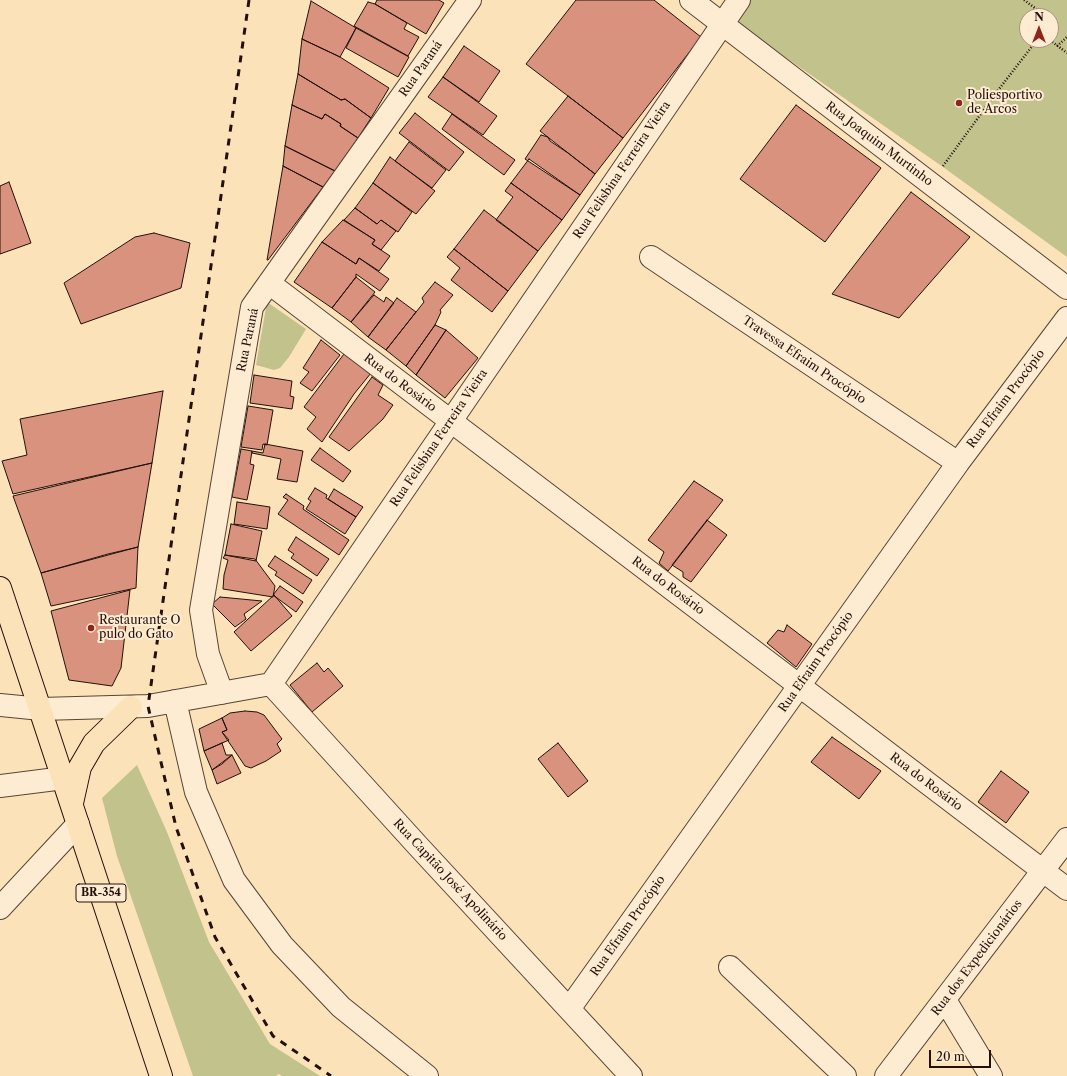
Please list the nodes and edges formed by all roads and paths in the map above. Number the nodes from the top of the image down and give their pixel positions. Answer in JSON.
{"nodes":[{"id":1,"x":470,"y":0,"type":"edge"},
{"id":2,"x":691,"y":0,"type":"edge"},
{"id":3,"x":739,"y":0,"type":"edge"},
{"id":4,"x":1024,"y":0,"type":"edge"},
{"id":5,"x":1035,"y":8,"type":"edge"},
{"id":6,"x":722,"y":24,"type":"junction"},
{"id":7,"x":1067,"y":37,"type":"edge"},
{"id":8,"x":1059,"y":44,"type":"edge"},
{"id":9,"x":1031,"y":48,"type":"edge"},
{"id":10,"x":943,"y":167,"type":"dead end"},
{"id":11,"x":651,"y":257,"type":"dead end"},
{"id":12,"x":269,"y":283,"type":"junction"},
{"id":13,"x":1067,"y":288,"type":"edge"},
{"id":14,"x":1067,"y":318,"type":"edge"},
{"id":15,"x":451,"y":421,"type":"junction"},
{"id":16,"x":958,"y":463,"type":"junction"},
{"id":17,"x":0,"y":588,"type":"edge"},
{"id":18,"x":271,"y":684,"type":"junction"},
{"id":19,"x":799,"y":685,"type":"junction"},
{"id":20,"x":222,"y":693,"type":"junction"},
{"id":21,"x":175,"y":701,"type":"junction"},
{"id":22,"x":0,"y":705,"type":"edge"},
{"id":23,"x":131,"y":707,"type":"junction"},
{"id":24,"x":41,"y":709,"type":"junction"},
{"id":25,"x":64,"y":778,"type":"junction"},
{"id":26,"x":0,"y":786,"type":"edge"},
{"id":27,"x":75,"y":814,"type":"junction"},
{"id":28,"x":1067,"y":839,"type":"edge"},
{"id":29,"x":1043,"y":870,"type":"junction"},
{"id":30,"x":1067,"y":889,"type":"edge"},
{"id":31,"x":0,"y":908,"type":"edge"},
{"id":32,"x":730,"y":967,"type":"dead end"},
{"id":33,"x":945,"y":1000,"type":"junction"},
{"id":34,"x":569,"y":1009,"type":"junction"},
{"id":35,"x":162,"y":1076,"type":"edge"},
{"id":36,"x":427,"y":1076,"type":"edge"},
{"id":37,"x":631,"y":1076,"type":"edge"},
{"id":38,"x":845,"y":1076,"type":"edge"},
{"id":39,"x":886,"y":1076,"type":"edge"},
{"id":40,"x":991,"y":1076,"type":"edge"}],
"edges":[{"from":1,"to":12,"type":"street","name":"Rua Paraná"},
{"from":2,"to":6,"type":"street","name":"Rua Joaquim Murtinho"},
{"from":3,"to":6,"type":"street","name":"Rua Felisbina Ferreira Vieira"},
{"from":4,"to":5,"type":"path"},
{"from":6,"to":13,"type":"street","name":"Rua Joaquim Murtinho"},
{"from":6,"to":15,"type":"street","name":"Rua Felisbina Ferreira Vieira"},
{"from":7,"to":8,"type":"path"},
{"from":9,"to":10,"type":"path"},
{"from":11,"to":16,"type":"street","name":"Travessa Efraim Procópio"},
{"from":12,"to":15,"type":"street","name":"Rua do Rosário"},
{"from":12,"to":20,"type":"street","name":"Rua Paraná"},
{"from":14,"to":16,"type":"street","name":"Rua Efraim Procópio"},
{"from":15,"to":18,"type":"street","name":"Rua Felisbina Ferreira Vieira"},
{"from":15,"to":19,"type":"street","name":"Rua do Rosário"},
{"from":16,"to":19,"type":"street","name":"Rua Efraim Procópio"},
{"from":17,"to":24,"type":"main road","number":"BR-354"},
{"from":18,"to":20,"type":"street"},
{"from":18,"to":34,"type":"street","name":"Rua Capitão José Apolinário"},
{"from":19,"to":29,"type":"street","name":"Rua do Rosário"},
{"from":19,"to":34,"type":"street","name":"Rua Efraim Procópio"},
{"from":20,"to":21,"type":"street"},
{"from":21,"to":23,"type":"street"},
{"from":21,"to":36,"type":"street"},
{"from":22,"to":24,"type":"street"},
{"from":23,"to":24,"type":"street"},
{"from":23,"to":27,"type":"main road"},
{"from":24,"to":25,"type":"main road","number":"BR-354"},
{"from":25,"to":26,"type":"street"},
{"from":25,"to":27,"type":"main road","number":"BR-354"},
{"from":27,"to":31,"type":"street"},
{"from":27,"to":35,"type":"main road","number":"BR-354"},
{"from":28,"to":29,"type":"street","name":"Rua dos Expedicionários"},
{"from":29,"to":30,"type":"street","name":"Rua do Rosário"},
{"from":29,"to":33,"type":"street","name":"Rua dos Expedicionários"},
{"from":32,"to":38,"type":"street"},
{"from":33,"to":39,"type":"street","name":"Rua dos Expedicionários"},
{"from":33,"to":40,"type":"street"},
{"from":34,"to":37,"type":"street","name":"Rua Capitão José Apolinário"}]}
